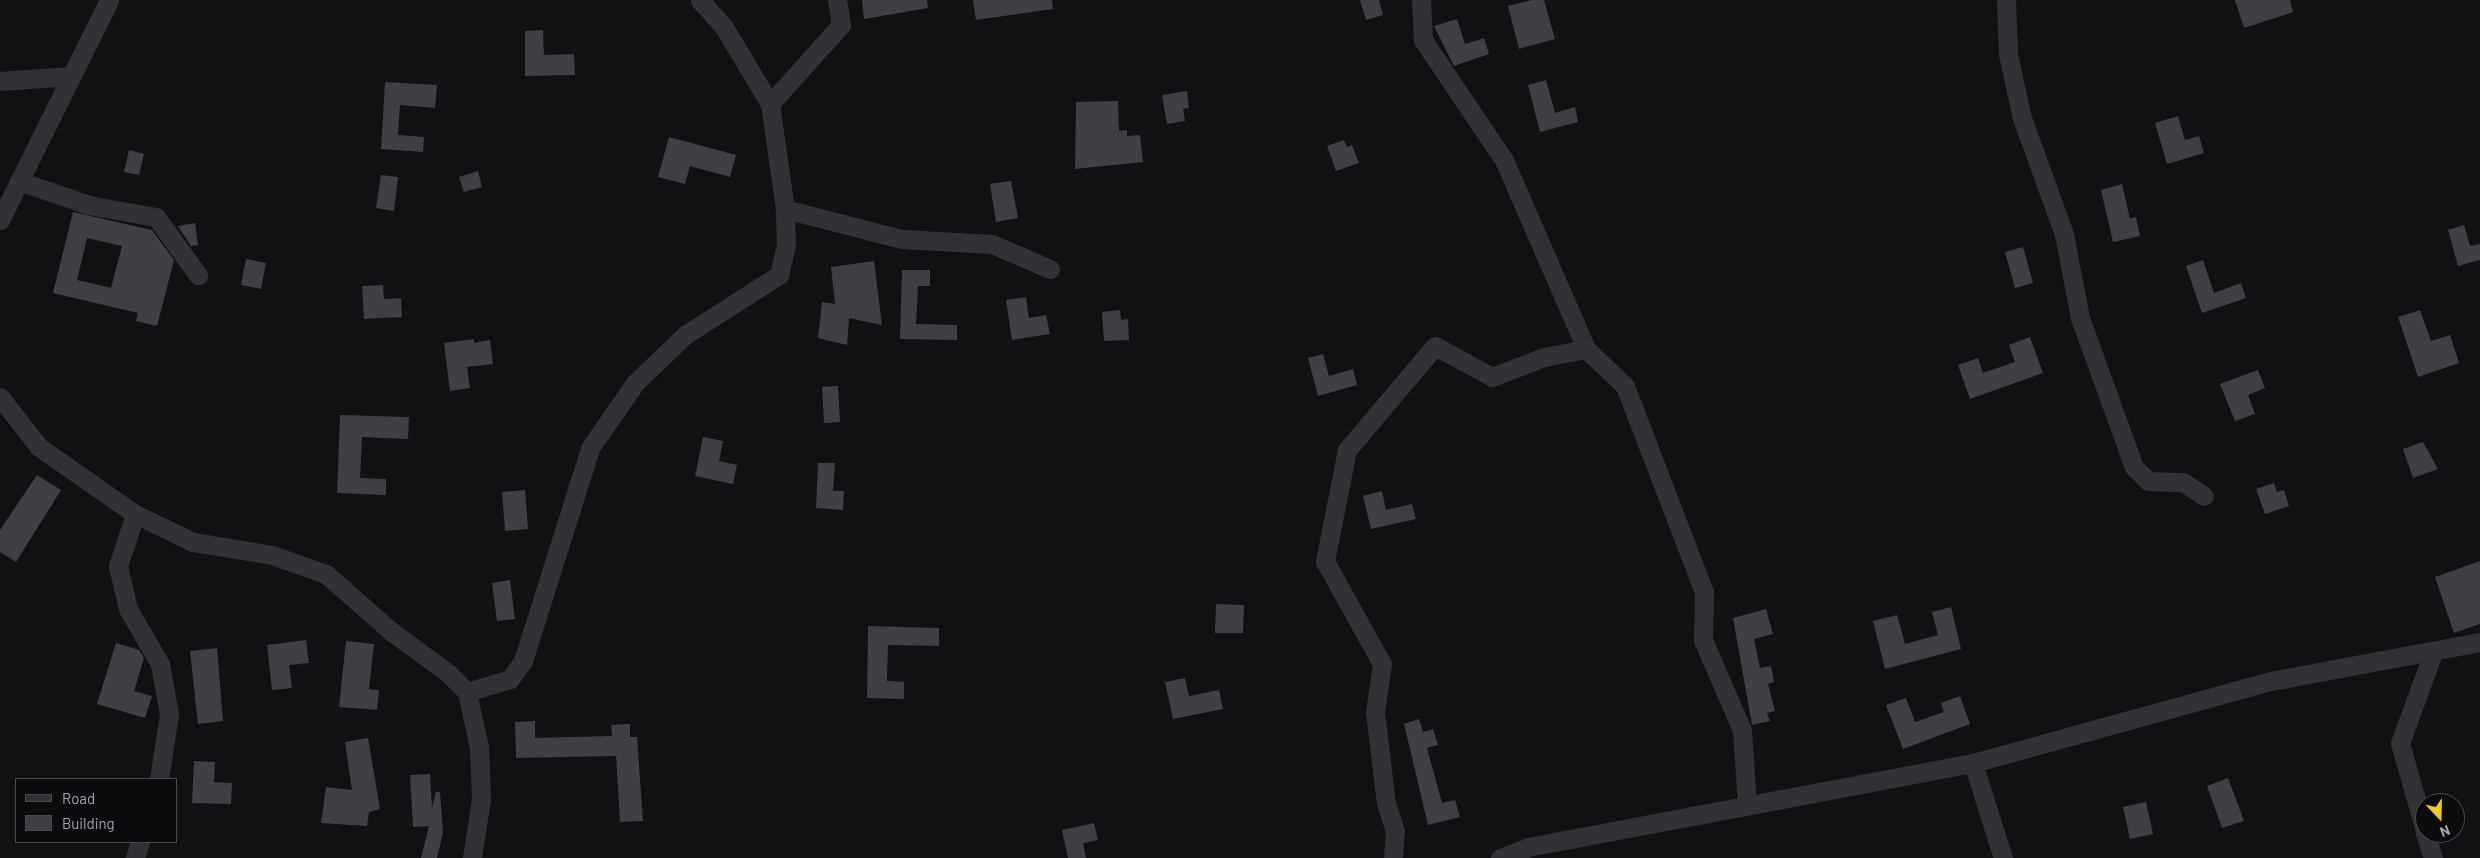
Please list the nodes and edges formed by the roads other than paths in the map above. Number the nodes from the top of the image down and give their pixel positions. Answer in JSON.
{"nodes":[{"id":1,"x":109,"y":0,"type":"edge"},
{"id":2,"x":700,"y":0,"type":"edge"},
{"id":3,"x":837,"y":0,"type":"edge"},
{"id":4,"x":1421,"y":0,"type":"edge"},
{"id":5,"x":2006,"y":0,"type":"edge"},
{"id":6,"x":71,"y":76,"type":"junction"},
{"id":7,"x":0,"y":81,"type":"edge"},
{"id":8,"x":770,"y":104,"type":"junction"},
{"id":9,"x":19,"y":181,"type":"junction"},
{"id":10,"x":784,"y":209,"type":"junction"},
{"id":11,"x":0,"y":220,"type":"edge"},
{"id":12,"x":1050,"y":269,"type":"dead end"},
{"id":13,"x":198,"y":275,"type":"dead end"},
{"id":14,"x":1586,"y":349,"type":"junction"},
{"id":15,"x":0,"y":397,"type":"edge"},
{"id":16,"x":2204,"y":496,"type":"dead end"},
{"id":17,"x":135,"y":514,"type":"junction"},
{"id":18,"x":2480,"y":642,"type":"edge"},
{"id":19,"x":2433,"y":652,"type":"junction"},
{"id":20,"x":467,"y":692,"type":"junction"},
{"id":21,"x":1973,"y":763,"type":"junction"},
{"id":22,"x":159,"y":778,"type":"edge"},
{"id":23,"x":2415,"y":796,"type":"edge"},
{"id":24,"x":1747,"y":805,"type":"junction"},
{"id":25,"x":140,"y":843,"type":"edge"},
{"id":26,"x":2428,"y":843,"type":"edge"},
{"id":27,"x":134,"y":858,"type":"edge"},
{"id":28,"x":472,"y":858,"type":"edge"},
{"id":29,"x":1393,"y":858,"type":"edge"},
{"id":30,"x":1500,"y":858,"type":"edge"},
{"id":31,"x":2003,"y":858,"type":"edge"},
{"id":32,"x":2433,"y":858,"type":"edge"}],
"edges":[{"from":1,"to":6,"type":"street"},
{"from":2,"to":8,"type":"street"},
{"from":3,"to":8,"type":"street"},
{"from":4,"to":14,"type":"street"},
{"from":5,"to":16,"type":"street"},
{"from":6,"to":7,"type":"street"},
{"from":6,"to":9,"type":"street"},
{"from":8,"to":10,"type":"street"},
{"from":9,"to":11,"type":"street"},
{"from":9,"to":13,"type":"street"},
{"from":10,"to":12,"type":"street"},
{"from":10,"to":20,"type":"street"},
{"from":14,"to":24,"type":"street"},
{"from":14,"to":29,"type":"street"},
{"from":15,"to":17,"type":"street"},
{"from":17,"to":20,"type":"street"},
{"from":17,"to":22,"type":"street"},
{"from":18,"to":19,"type":"street"},
{"from":19,"to":21,"type":"street"},
{"from":19,"to":23,"type":"street"},
{"from":20,"to":28,"type":"street"},
{"from":21,"to":24,"type":"street"},
{"from":21,"to":31,"type":"street"},
{"from":24,"to":30,"type":"street"},
{"from":25,"to":27,"type":"street"},
{"from":26,"to":32,"type":"street"}]}
